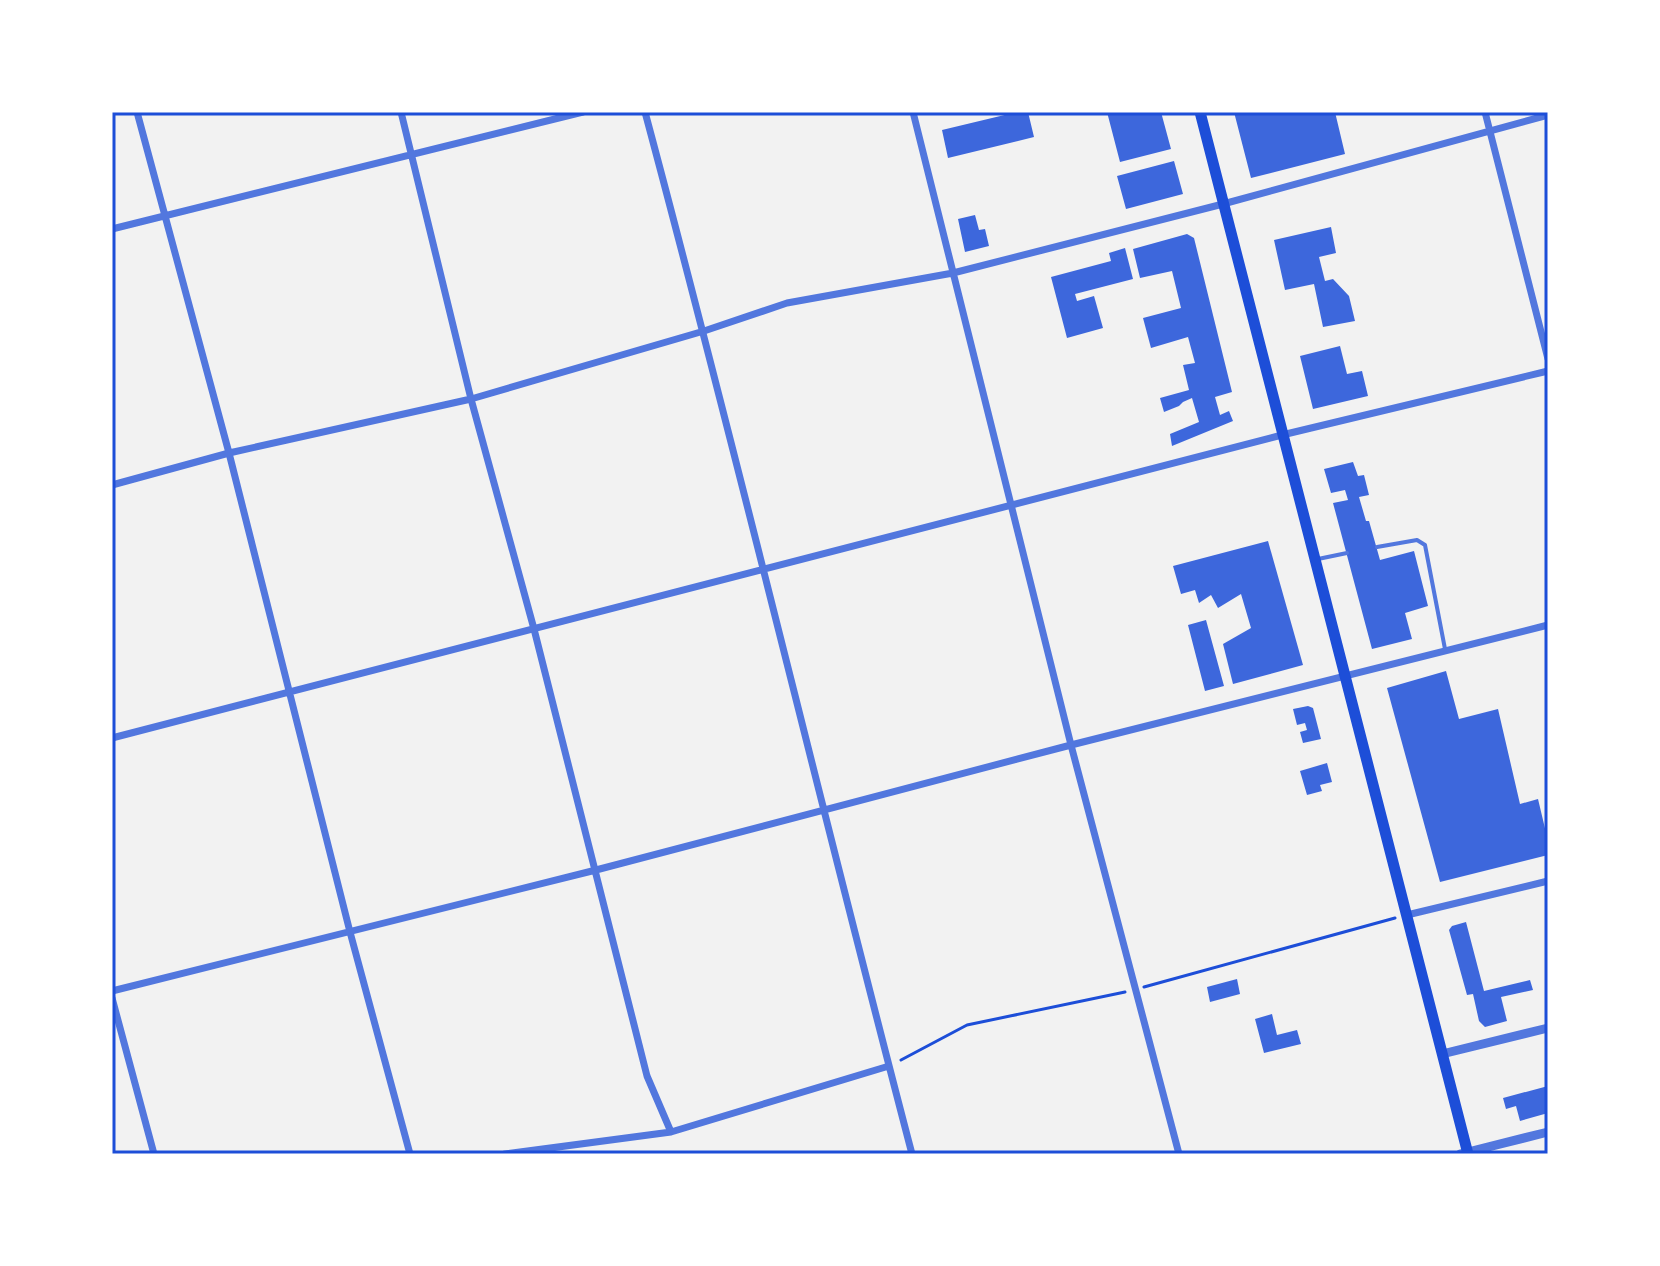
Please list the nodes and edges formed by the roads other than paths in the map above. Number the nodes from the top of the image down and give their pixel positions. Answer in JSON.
{"nodes":[{"id":1,"x":137,"y":112,"type":"edge"},
{"id":2,"x":401,"y":112,"type":"edge"},
{"id":3,"x":583,"y":112,"type":"edge"},
{"id":4,"x":645,"y":112,"type":"edge"},
{"id":5,"x":913,"y":112,"type":"edge"},
{"id":6,"x":1200,"y":112,"type":"edge"},
{"id":7,"x":1485,"y":112,"type":"edge"},
{"id":8,"x":1548,"y":115,"type":"edge"},
{"id":9,"x":1489,"y":130,"type":"junction"},
{"id":10,"x":412,"y":154,"type":"junction"},
{"id":11,"x":1223,"y":204,"type":"junction"},
{"id":12,"x":164,"y":215,"type":"junction"},
{"id":13,"x":112,"y":229,"type":"edge"},
{"id":14,"x":953,"y":273,"type":"junction"},
{"id":15,"x":704,"y":331,"type":"junction"},
{"id":16,"x":1548,"y":359,"type":"edge"},
{"id":17,"x":1548,"y":371,"type":"edge"},
{"id":18,"x":471,"y":399,"type":"junction"},
{"id":19,"x":1282,"y":435,"type":"junction"},
{"id":20,"x":229,"y":453,"type":"junction"},
{"id":21,"x":112,"y":485,"type":"edge"},
{"id":22,"x":1012,"y":506,"type":"junction"},
{"id":23,"x":1377,"y":547,"type":"dead end"},
{"id":24,"x":1347,"y":553,"type":"dead end"},
{"id":25,"x":1315,"y":559,"type":"junction"},
{"id":26,"x":763,"y":570,"type":"junction"},
{"id":27,"x":1548,"y":625,"type":"edge"},
{"id":28,"x":534,"y":629,"type":"junction"},
{"id":29,"x":1445,"y":652,"type":"junction"},
{"id":30,"x":1346,"y":677,"type":"junction"},
{"id":31,"x":289,"y":693,"type":"junction"},
{"id":32,"x":112,"y":738,"type":"edge"},
{"id":33,"x":1071,"y":745,"type":"junction"},
{"id":34,"x":824,"y":810,"type":"junction"},
{"id":35,"x":596,"y":870,"type":"junction"},
{"id":36,"x":1548,"y":881,"type":"edge"},
{"id":37,"x":1407,"y":915,"type":"junction"},
{"id":38,"x":350,"y":932,"type":"junction"},
{"id":39,"x":112,"y":991,"type":"edge"},
{"id":40,"x":112,"y":998,"type":"edge"},
{"id":41,"x":1548,"y":1028,"type":"edge"},
{"id":42,"x":1442,"y":1054,"type":"junction"},
{"id":43,"x":889,"y":1066,"type":"junction"},
{"id":44,"x":671,"y":1132,"type":"junction"},
{"id":45,"x":1548,"y":1132,"type":"edge"},
{"id":46,"x":1465,"y":1153,"type":"edge"},
{"id":47,"x":154,"y":1154,"type":"edge"},
{"id":48,"x":410,"y":1154,"type":"edge"},
{"id":49,"x":505,"y":1154,"type":"edge"},
{"id":50,"x":912,"y":1154,"type":"edge"},
{"id":51,"x":1179,"y":1154,"type":"edge"}],
"edges":[{"from":1,"to":12,"type":"street"},
{"from":2,"to":10,"type":"street"},
{"from":3,"to":10,"type":"street"},
{"from":4,"to":15,"type":"street"},
{"from":5,"to":14,"type":"street"},
{"from":6,"to":11,"type":"main road"},
{"from":7,"to":9,"type":"street"},
{"from":8,"to":9,"type":"street"},
{"from":9,"to":11,"type":"street"},
{"from":9,"to":16,"type":"street"},
{"from":10,"to":12,"type":"street"},
{"from":10,"to":18,"type":"street"},
{"from":11,"to":14,"type":"street"},
{"from":11,"to":19,"type":"main road"},
{"from":12,"to":13,"type":"street"},
{"from":12,"to":20,"type":"street"},
{"from":14,"to":15,"type":"street"},
{"from":14,"to":22,"type":"street"},
{"from":15,"to":18,"type":"street"},
{"from":15,"to":26,"type":"street"},
{"from":17,"to":19,"type":"street"},
{"from":18,"to":20,"type":"street"},
{"from":18,"to":28,"type":"street"},
{"from":19,"to":22,"type":"street"},
{"from":19,"to":25,"type":"main road"},
{"from":20,"to":21,"type":"street"},
{"from":20,"to":31,"type":"street"},
{"from":22,"to":26,"type":"street"},
{"from":22,"to":33,"type":"street"},
{"from":23,"to":29,"type":"lane"},
{"from":24,"to":25,"type":"lane"},
{"from":25,"to":30,"type":"main road"},
{"from":26,"to":28,"type":"street"},
{"from":26,"to":34,"type":"street"},
{"from":27,"to":29,"type":"street"},
{"from":28,"to":31,"type":"street"},
{"from":28,"to":35,"type":"street"},
{"from":29,"to":30,"type":"street"},
{"from":30,"to":33,"type":"street"},
{"from":30,"to":37,"type":"main road"},
{"from":31,"to":32,"type":"street"},
{"from":31,"to":38,"type":"street"},
{"from":33,"to":34,"type":"street"},
{"from":33,"to":51,"type":"street"},
{"from":34,"to":35,"type":"street"},
{"from":34,"to":43,"type":"street"},
{"from":35,"to":38,"type":"street"},
{"from":35,"to":44,"type":"street"},
{"from":36,"to":37,"type":"street"},
{"from":37,"to":42,"type":"main road"},
{"from":38,"to":39,"type":"street"},
{"from":38,"to":48,"type":"street"},
{"from":40,"to":47,"type":"street"},
{"from":41,"to":42,"type":"street"},
{"from":42,"to":46,"type":"main road"},
{"from":43,"to":44,"type":"street"},
{"from":43,"to":50,"type":"street"},
{"from":44,"to":49,"type":"street"},
{"from":45,"to":46,"type":"street"}]}
